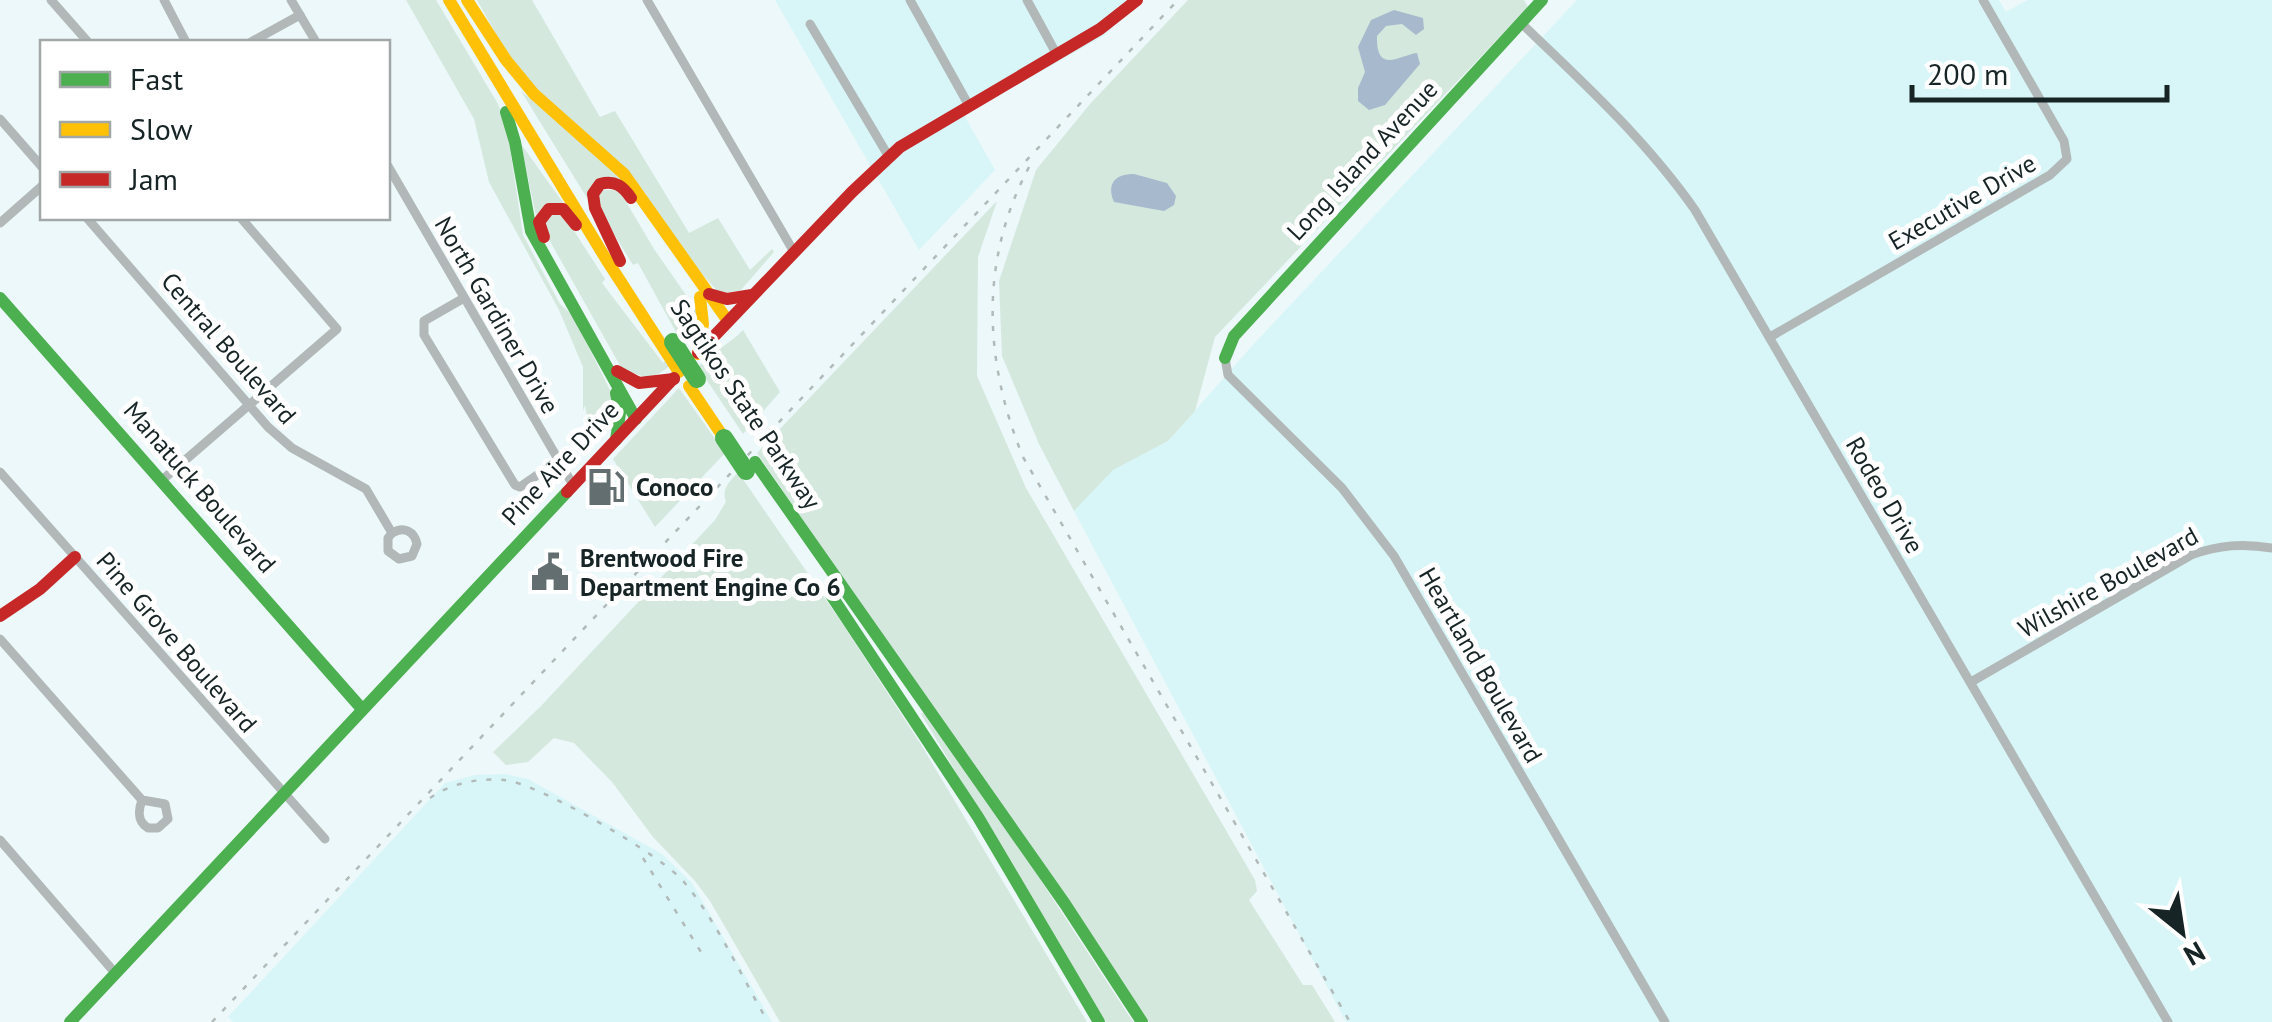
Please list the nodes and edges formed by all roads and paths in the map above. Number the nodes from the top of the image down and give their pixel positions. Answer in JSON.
{"nodes":[{"id":1,"x":51,"y":0,"type":"edge"},
{"id":2,"x":164,"y":0,"type":"edge"},
{"id":3,"x":291,"y":0,"type":"edge"},
{"id":4,"x":449,"y":0,"type":"edge"},
{"id":5,"x":465,"y":0,"type":"edge"},
{"id":6,"x":647,"y":0,"type":"edge"},
{"id":7,"x":910,"y":0,"type":"edge"},
{"id":8,"x":1027,"y":0,"type":"edge"},
{"id":9,"x":1137,"y":0,"type":"edge"},
{"id":10,"x":1542,"y":0,"type":"edge"},
{"id":11,"x":1982,"y":0,"type":"edge"},
{"id":12,"x":300,"y":15,"type":"junction"},
{"id":13,"x":1521,"y":23,"type":"junction"},
{"id":14,"x":810,"y":24,"type":"dead end"},
{"id":15,"x":86,"y":40,"type":"edge"},
{"id":16,"x":185,"y":40,"type":"edge"},
{"id":17,"x":255,"y":40,"type":"edge"},
{"id":18,"x":315,"y":40,"type":"edge"},
{"id":19,"x":1057,"y":54,"type":"junction"},
{"id":20,"x":484,"y":61,"type":"junction"},
{"id":21,"x":968,"y":104,"type":"junction"},
{"id":22,"x":0,"y":120,"type":"edge"},
{"id":23,"x":888,"y":157,"type":"junction"},
{"id":24,"x":40,"y":165,"type":"edge"},
{"id":25,"x":390,"y":169,"type":"edge"},
{"id":26,"x":40,"y":188,"type":"edge"},
{"id":27,"x":89,"y":220,"type":"edge"},
{"id":28,"x":243,"y":220,"type":"edge"},
{"id":29,"x":0,"y":223,"type":"edge"},
{"id":30,"x":794,"y":252,"type":"junction"},
{"id":31,"x":613,"y":260,"type":"junction"},
{"id":32,"x":752,"y":295,"type":"junction"},
{"id":33,"x":705,"y":296,"type":"junction"},
{"id":34,"x":0,"y":298,"type":"edge"},
{"id":35,"x":464,"y":298,"type":"junction"},
{"id":36,"x":725,"y":324,"type":"junction"},
{"id":37,"x":1770,"y":336,"type":"junction"},
{"id":38,"x":698,"y":354,"type":"junction"},
{"id":39,"x":1226,"y":358,"type":"joint"},
{"id":40,"x":612,"y":370,"type":"junction"},
{"id":41,"x":687,"y":381,"type":"junction"},
{"id":42,"x":250,"y":402,"type":"junction"},
{"id":43,"x":638,"y":416,"type":"junction"},
{"id":44,"x":616,"y":440,"type":"junction"},
{"id":45,"x":559,"y":460,"type":"junction"},
{"id":46,"x":750,"y":466,"type":"junction"},
{"id":47,"x":0,"y":472,"type":"edge"},
{"id":48,"x":161,"y":481,"type":"junction"},
{"id":49,"x":573,"y":485,"type":"junction"},
{"id":50,"x":392,"y":533,"type":"dead end"},
{"id":51,"x":2272,"y":548,"type":"edge"},
{"id":52,"x":75,"y":557,"type":"junction"},
{"id":53,"x":0,"y":616,"type":"edge"},
{"id":54,"x":0,"y":639,"type":"edge"},
{"id":55,"x":1971,"y":682,"type":"junction"},
{"id":56,"x":362,"y":709,"type":"junction"},
{"id":57,"x":284,"y":793,"type":"junction"},
{"id":58,"x":142,"y":800,"type":"dead end"},
{"id":59,"x":0,"y":840,"type":"edge"},
{"id":60,"x":325,"y":840,"type":"dead end"},
{"id":61,"x":116,"y":974,"type":"junction"},
{"id":62,"x":70,"y":1022,"type":"edge"},
{"id":63,"x":1099,"y":1022,"type":"edge"},
{"id":64,"x":1142,"y":1022,"type":"edge"},
{"id":65,"x":1665,"y":1022,"type":"edge"},
{"id":66,"x":2168,"y":1022,"type":"edge"}],
"edges":[{"from":1,"to":15,"type":"street"},
{"from":2,"to":16,"type":"street"},
{"from":3,"to":12,"type":"street"},
{"from":4,"to":20,"type":"main road","name":"Sagtikos State Parkway"},
{"from":5,"to":31,"type":"main road","name":"Sagtikos State Parkway"},
{"from":5,"to":33,"type":"main road"},
{"from":6,"to":30,"type":"street"},
{"from":7,"to":21,"type":"street"},
{"from":8,"to":19,"type":"street"},
{"from":9,"to":19,"type":"main road","name":"Pine Aire Drive"},
{"from":10,"to":13,"type":"main road","name":"Long Island Avenue"},
{"from":11,"to":37,"type":"street","name":"Executive Drive"},
{"from":12,"to":17,"type":"street"},
{"from":12,"to":18,"type":"street"},
{"from":13,"to":37,"type":"street","name":"Rodeo Drive"},
{"from":13,"to":39,"type":"main road","name":"Long Island Avenue"},
{"from":14,"to":23,"type":"street"},
{"from":19,"to":21,"type":"main road","name":"Pine Aire Drive"},
{"from":20,"to":31,"type":"main road","name":"Sagtikos State Parkway"},
{"from":20,"to":40,"type":"main road"},
{"from":21,"to":23,"type":"main road","name":"Pine Aire Drive"},
{"from":22,"to":24,"type":"street"},
{"from":23,"to":30,"type":"main road","name":"Pine Aire Drive"},
{"from":25,"to":35,"type":"street","name":"North Gardiner Drive"},
{"from":26,"to":29,"type":"street"},
{"from":27,"to":42,"type":"street","name":"Central Boulevard"},
{"from":28,"to":42,"type":"street"},
{"from":30,"to":32,"type":"main road","name":"Pine Aire Drive"},
{"from":31,"to":33,"type":"main road"},
{"from":31,"to":40,"type":"main road"},
{"from":31,"to":41,"type":"main road","name":"Sagtikos State Parkway","bridge":true},
{"from":32,"to":33,"type":"main road"},
{"from":32,"to":36,"type":"main road","name":"Pine Aire Drive"},
{"from":33,"to":36,"type":"main road"},
{"from":33,"to":38,"type":"main road"},
{"from":34,"to":48,"type":"main road","name":"Manatuck Boulevard"},
{"from":35,"to":45,"type":"street","name":"North Gardiner Drive"},
{"from":35,"to":45,"type":"street"},
{"from":36,"to":38,"type":"main road","name":"Pine Aire Drive"},
{"from":37,"to":55,"type":"street","name":"Rodeo Drive"},
{"from":38,"to":41,"type":"main road","name":"Pine Aire Drive"},
{"from":39,"to":65,"type":"street","name":"Heartland Boulevard"},
{"from":40,"to":41,"type":"main road"},
{"from":40,"to":43,"type":"main road"},
{"from":40,"to":44,"type":"main road"},
{"from":41,"to":43,"type":"main road","name":"Pine Aire Drive"},
{"from":41,"to":46,"type":"main road","name":"Sagtikos State Parkway"},
{"from":42,"to":48,"type":"street"},
{"from":42,"to":50,"type":"street","name":"Central Boulevard"},
{"from":43,"to":44,"type":"main road","name":"Pine Aire Drive"},
{"from":44,"to":49,"type":"main road","name":"Pine Aire Drive"},
{"from":45,"to":49,"type":"street","name":"North Gardiner Drive"},
{"from":46,"to":63,"type":"main road","name":"Sagtikos State Parkway"},
{"from":46,"to":64,"type":"main road","name":"Sagtikos State Parkway"},
{"from":47,"to":52,"type":"street","name":"Pine Grove Boulevard"},
{"from":48,"to":56,"type":"main road","name":"Manatuck Boulevard"},
{"from":49,"to":56,"type":"main road","name":"Pine Aire Drive"},
{"from":51,"to":55,"type":"street","name":"Wilshire Boulevard"},
{"from":52,"to":53,"type":"main road"},
{"from":52,"to":57,"type":"street","name":"Pine Grove Boulevard"},
{"from":54,"to":58,"type":"street"},
{"from":55,"to":66,"type":"street","name":"Rodeo Drive"},
{"from":56,"to":57,"type":"main road","name":"Pine Aire Drive"},
{"from":57,"to":60,"type":"street","name":"Pine Grove Boulevard"},
{"from":57,"to":61,"type":"main road","name":"Pine Aire Drive"},
{"from":59,"to":61,"type":"street"},
{"from":61,"to":62,"type":"main road","name":"Pine Aire Drive"}]}
